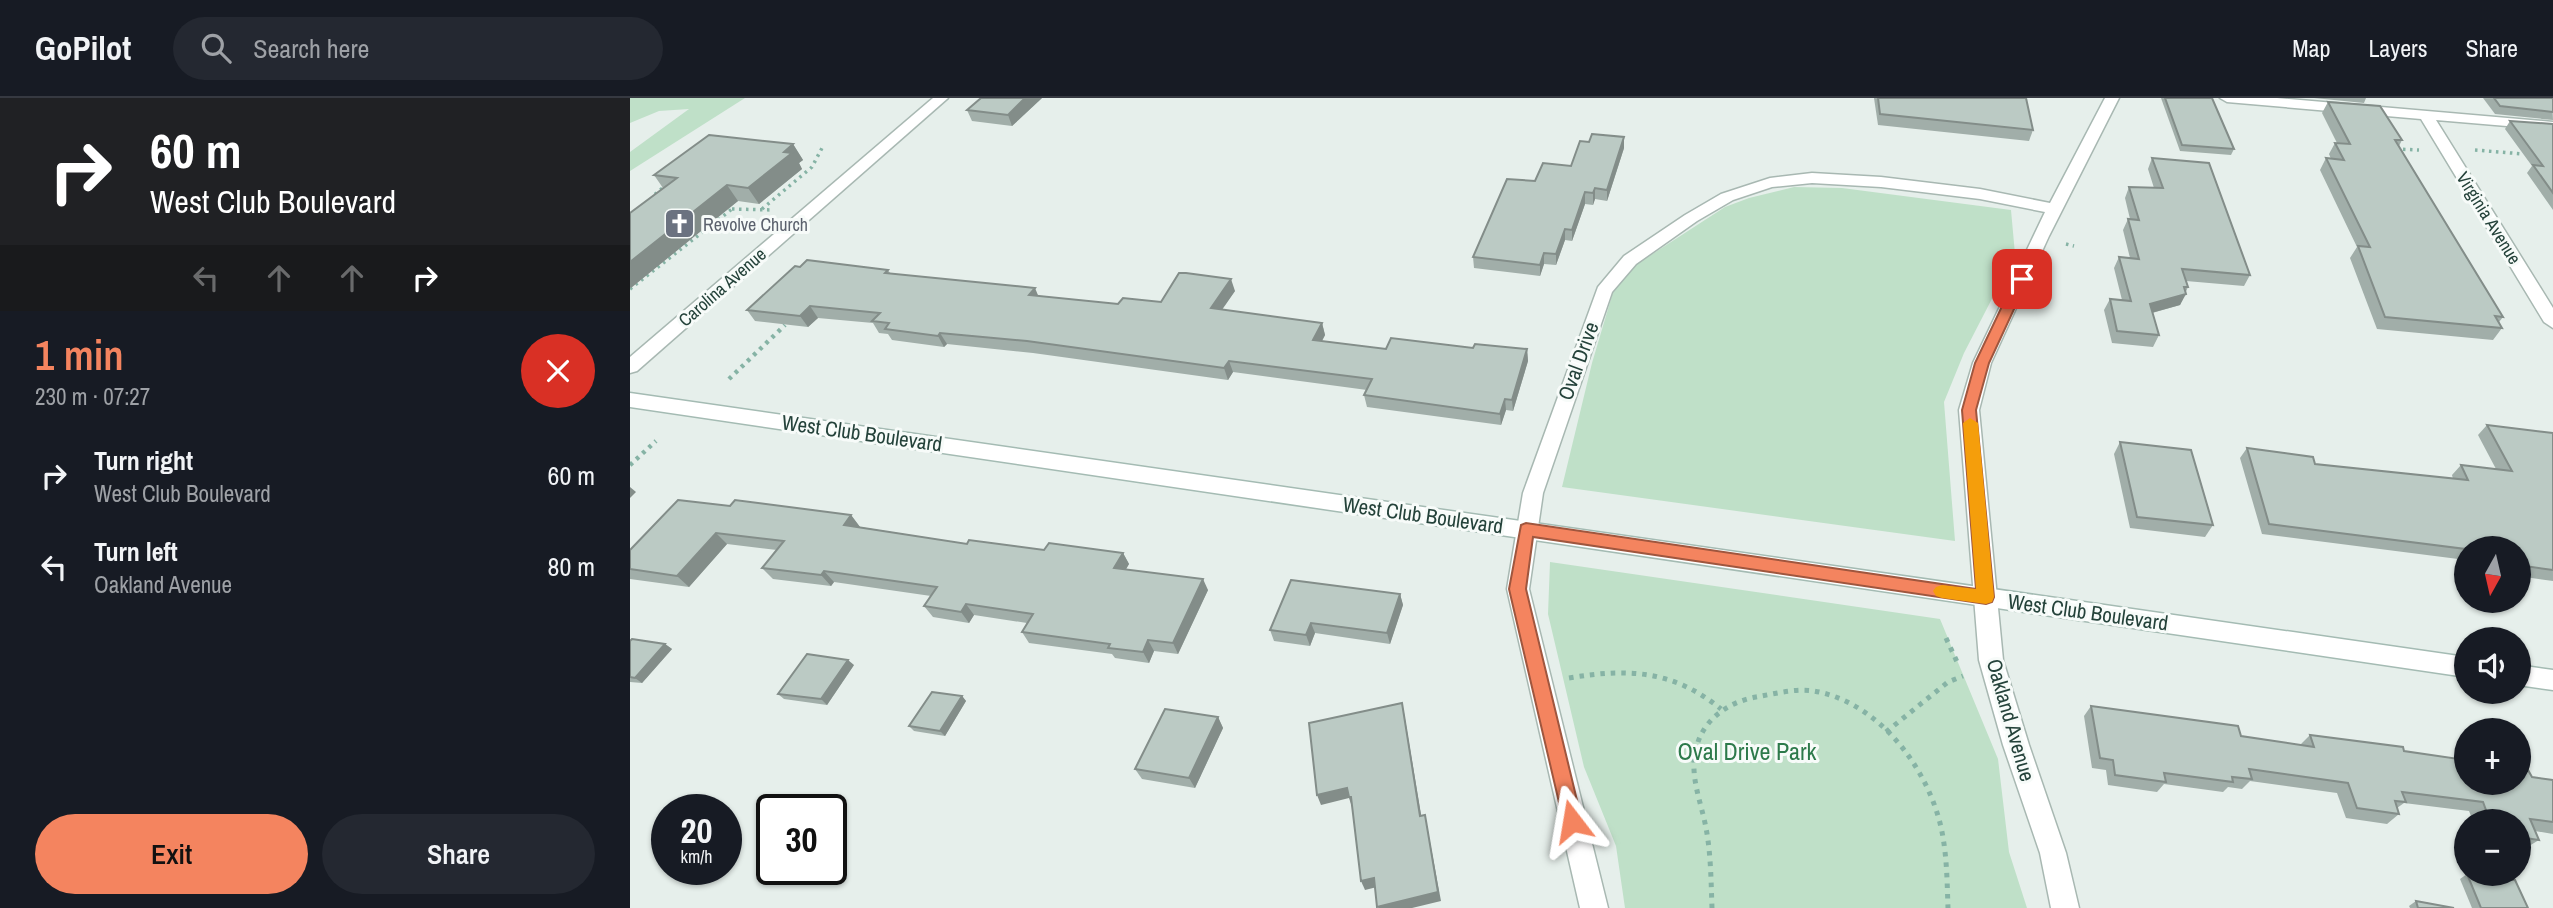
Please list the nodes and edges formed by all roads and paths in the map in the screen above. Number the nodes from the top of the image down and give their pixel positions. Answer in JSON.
{"nodes":[{"id":1,"x":942,"y":98,"type":"edge"},
{"id":2,"x":2112,"y":98,"type":"edge"},
{"id":3,"x":2227,"y":98,"type":"edge"},
{"id":4,"x":2425,"y":114,"type":"junction"},
{"id":5,"x":2553,"y":126,"type":"edge"},
{"id":6,"x":822,"y":148,"type":"dead end"},
{"id":7,"x":2391,"y":149,"type":"edge"},
{"id":8,"x":2465,"y":149,"type":"dead end"},
{"id":9,"x":2430,"y":151,"type":"dead end"},
{"id":10,"x":2523,"y":154,"type":"edge"},
{"id":11,"x":672,"y":180,"type":"edge"},
{"id":12,"x":662,"y":203,"type":"edge"},
{"id":13,"x":762,"y":209,"type":"junction"},
{"id":14,"x":2055,"y":209,"type":"junction"},
{"id":15,"x":781,"y":211,"type":"dead end"},
{"id":16,"x":2066,"y":244,"type":"dead end"},
{"id":17,"x":2074,"y":246,"type":"dead end"},
{"id":18,"x":630,"y":289,"type":"edge"},
{"id":19,"x":2553,"y":322,"type":"edge"},
{"id":20,"x":785,"y":325,"type":"edge"},
{"id":21,"x":630,"y":367,"type":"edge"},
{"id":22,"x":729,"y":379,"type":"dead end"},
{"id":23,"x":630,"y":400,"type":"edge"},
{"id":24,"x":656,"y":440,"type":"dead end"},
{"id":25,"x":630,"y":465,"type":"edge"},
{"id":26,"x":1526,"y":530,"type":"junction"},
{"id":27,"x":1986,"y":597,"type":"junction"},
{"id":28,"x":1946,"y":638,"type":"dead end"},
{"id":29,"x":2454,"y":665,"type":"edge"},
{"id":30,"x":1580,"y":676,"type":"dead end"},
{"id":31,"x":2531,"y":677,"type":"edge"},
{"id":32,"x":2553,"y":680,"type":"edge"},
{"id":33,"x":1721,"y":709,"type":"junction"},
{"id":34,"x":1886,"y":732,"type":"junction"},
{"id":35,"x":1594,"y":908,"type":"edge"},
{"id":36,"x":1712,"y":908,"type":"edge"},
{"id":37,"x":1948,"y":908,"type":"edge"},
{"id":38,"x":2065,"y":908,"type":"edge"}],
"edges":[{"from":1,"to":21,"type":"street","name":"Carolina Avenue"},
{"from":2,"to":14,"type":"street","name":"Oakland Avenue"},
{"from":3,"to":4,"type":"street"},
{"from":4,"to":5,"type":"street"},
{"from":4,"to":19,"type":"street","name":"Virginia Avenue"},
{"from":6,"to":13,"type":"path"},
{"from":7,"to":9,"type":"path"},
{"from":8,"to":10,"type":"path"},
{"from":11,"to":12,"type":"path"},
{"from":13,"to":15,"type":"path"},
{"from":13,"to":18,"type":"path"},
{"from":14,"to":26,"type":"street","name":"Oval Drive"},
{"from":14,"to":27,"type":"street","name":"Oakland Avenue"},
{"from":16,"to":17,"type":"path"},
{"from":20,"to":22,"type":"path"},
{"from":23,"to":26,"type":"street","name":"West Club Boulevard"},
{"from":24,"to":25,"type":"path"},
{"from":26,"to":27,"type":"street","name":"West Club Boulevard"},
{"from":26,"to":35,"type":"street","name":"Oval Drive"},
{"from":27,"to":29,"type":"street","name":"West Club Boulevard"},
{"from":27,"to":38,"type":"street","name":"Oakland Avenue"},
{"from":28,"to":34,"type":"path"},
{"from":30,"to":33,"type":"path"},
{"from":31,"to":32,"type":"street"},
{"from":33,"to":34,"type":"path"},
{"from":33,"to":36,"type":"path"},
{"from":34,"to":37,"type":"path"}]}
